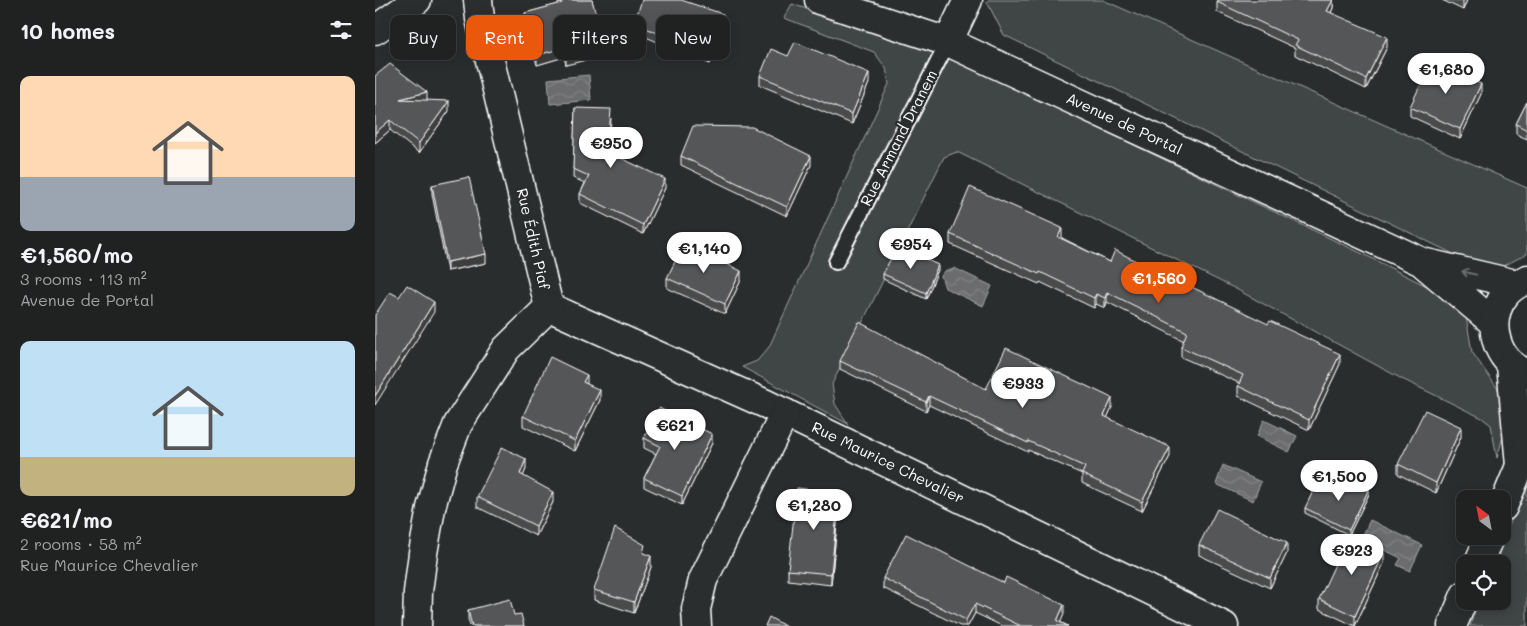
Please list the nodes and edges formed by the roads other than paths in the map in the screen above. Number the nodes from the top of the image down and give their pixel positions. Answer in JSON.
{"nodes":[{"id":1,"x":417,"y":0,"type":"edge"},
{"id":2,"x":478,"y":0,"type":"edge"},
{"id":3,"x":819,"y":0,"type":"edge"},
{"id":4,"x":968,"y":0,"type":"edge"},
{"id":5,"x":375,"y":30,"type":"edge"},
{"id":6,"x":948,"y":42,"type":"junction"},
{"id":7,"x":836,"y":262,"type":"dead end"},
{"id":8,"x":1422,"y":262,"type":"junction"},
{"id":9,"x":1522,"y":282,"type":"edge"},
{"id":10,"x":549,"y":306,"type":"junction"},
{"id":11,"x":1494,"y":323,"type":"junction"},
{"id":12,"x":1519,"y":369,"type":"edge"},
{"id":13,"x":785,"y":413,"type":"junction"},
{"id":14,"x":1524,"y":457,"type":"edge"},
{"id":15,"x":1510,"y":490,"type":"edge"},
{"id":16,"x":1459,"y":610,"type":"edge"},
{"id":17,"x":417,"y":626,"type":"edge"},
{"id":18,"x":697,"y":626,"type":"edge"},
{"id":19,"x":1224,"y":626,"type":"edge"},
{"id":20,"x":1452,"y":626,"type":"edge"}],
"edges":[{"from":1,"to":5,"type":"street"},
{"from":2,"to":10,"type":"street","name":"Rue Édith Piaf"},
{"from":3,"to":6,"type":"street","name":"Avenue de Portal"},
{"from":4,"to":6,"type":"street"},
{"from":6,"to":7,"type":"lane","name":"Rue Armand Dranem"},
{"from":6,"to":8,"type":"street","name":"Avenue de Portal"},
{"from":9,"to":8,"type":"street","name":"Avenue de Portal","one_way":true},
{"from":8,"to":11,"type":"street","name":"Avenue de Portal"},
{"from":9,"to":11,"type":"street"},
{"from":10,"to":13,"type":"street","name":"Rue Maurice Chevalier"},
{"from":10,"to":17,"type":"street","name":"Rue Édith Piaf"},
{"from":11,"to":12,"type":"street"},
{"from":12,"to":14,"type":"street"},
{"from":13,"to":18,"type":"street"},
{"from":13,"to":19,"type":"street","name":"Rue Maurice Chevalier"},
{"from":14,"to":15,"type":"street"},
{"from":16,"to":20,"type":"street"}]}
